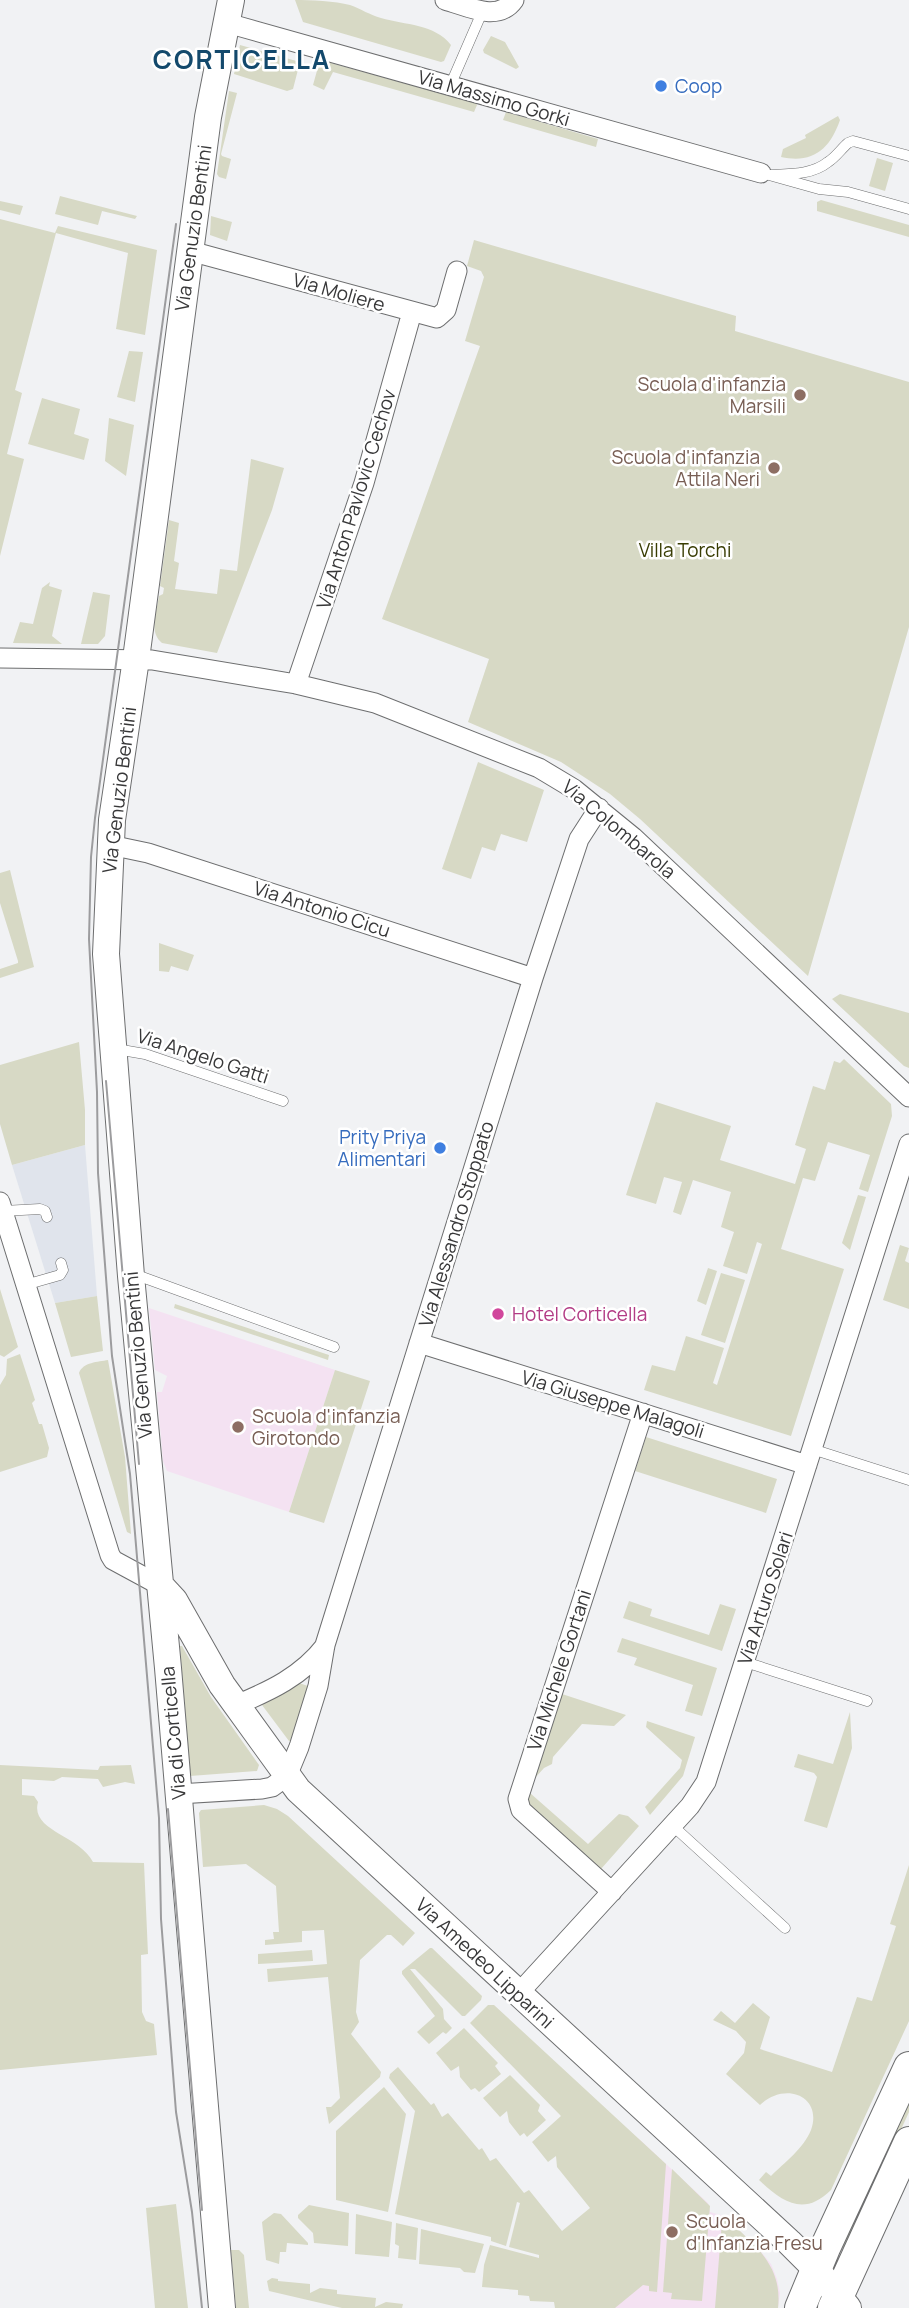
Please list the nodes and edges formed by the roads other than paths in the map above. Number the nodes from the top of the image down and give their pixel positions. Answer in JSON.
{"nodes":[{"id":1,"x":445,"y":0,"type":"edge"},
{"id":2,"x":514,"y":0,"type":"edge"},
{"id":3,"x":483,"y":10,"type":"junction"},
{"id":4,"x":229,"y":12,"type":"edge"},
{"id":5,"x":450,"y":86,"type":"junction"},
{"id":6,"x":909,"y":156,"type":"edge"},
{"id":7,"x":761,"y":173,"type":"dead end"},
{"id":8,"x":909,"y":209,"type":"edge"},
{"id":9,"x":190,"y":251,"type":"junction"},
{"id":10,"x":457,"y":271,"type":"dead end"},
{"id":11,"x":412,"y":312,"type":"junction"},
{"id":12,"x":0,"y":658,"type":"edge"},
{"id":13,"x":136,"y":659,"type":"junction"},
{"id":14,"x":296,"y":684,"type":"junction"},
{"id":15,"x":598,"y":808,"type":"junction"},
{"id":16,"x":110,"y":845,"type":"junction"},
{"id":17,"x":533,"y":978,"type":"junction"},
{"id":18,"x":112,"y":1049,"type":"junction"},
{"id":19,"x":909,"y":1097,"type":"edge"},
{"id":20,"x":283,"y":1101,"type":"dead end"},
{"id":21,"x":909,"y":1144,"type":"edge"},
{"id":22,"x":1,"y":1206,"type":"edge"},
{"id":23,"x":47,"y":1217,"type":"dead end"},
{"id":24,"x":61,"y":1263,"type":"dead end"},
{"id":25,"x":131,"y":1276,"type":"junction"},
{"id":26,"x":25,"y":1285,"type":"junction"},
{"id":27,"x":419,"y":1343,"type":"junction"},
{"id":28,"x":334,"y":1347,"type":"dead end"},
{"id":29,"x":643,"y":1413,"type":"junction"},
{"id":30,"x":810,"y":1457,"type":"junction"},
{"id":31,"x":909,"y":1480,"type":"edge"},
{"id":32,"x":160,"y":1586,"type":"junction"},
{"id":33,"x":325,"y":1646,"type":"junction"},
{"id":34,"x":745,"y":1662,"type":"junction"},
{"id":35,"x":867,"y":1701,"type":"dead end"},
{"id":36,"x":236,"y":1705,"type":"junction"},
{"id":37,"x":287,"y":1776,"type":"junction"},
{"id":38,"x":178,"y":1794,"type":"junction"},
{"id":39,"x":673,"y":1826,"type":"junction"},
{"id":40,"x":612,"y":1892,"type":"junction"},
{"id":41,"x":785,"y":1928,"type":"dead end"},
{"id":42,"x":518,"y":1994,"type":"junction"},
{"id":43,"x":909,"y":2067,"type":"edge"},
{"id":44,"x":909,"y":2142,"type":"edge"},
{"id":45,"x":816,"y":2269,"type":"junction"},
{"id":46,"x":840,"y":2304,"type":"edge"},
{"id":47,"x":222,"y":2308,"type":"edge"},
{"id":48,"x":800,"y":2308,"type":"edge"}],
"edges":[{"from":1,"to":3,"type":"street"},
{"from":2,"to":3,"type":"street"},
{"from":3,"to":5,"type":"lane"},
{"from":4,"to":5,"type":"street","name":"Via Massimo Gorki"},
{"from":4,"to":9,"type":"street","name":"Via Genuzio Bentini"},
{"from":5,"to":7,"type":"street","name":"Via Massimo Gorki"},
{"from":6,"to":8,"type":"lane"},
{"from":9,"to":11,"type":"street","name":"Via Moliere"},
{"from":9,"to":13,"type":"street","name":"Via Genuzio Bentini"},
{"from":10,"to":11,"type":"street","name":"Via Moliere"},
{"from":11,"to":14,"type":"street","name":"Via Anton Pavlovic Cechov"},
{"from":12,"to":13,"type":"street","name":"Via Colombarola"},
{"from":13,"to":14,"type":"street","name":"Via Colombarola"},
{"from":13,"to":16,"type":"street","name":"Via Genuzio Bentini"},
{"from":14,"to":15,"type":"street","name":"Via Colombarola"},
{"from":15,"to":17,"type":"street","name":"Via Alessandro Stoppato"},
{"from":15,"to":19,"type":"street","name":"Via Colombarola"},
{"from":16,"to":17,"type":"street","name":"Via Antonio Cicu"},
{"from":16,"to":18,"type":"street","name":"Via Genuzio Bentini"},
{"from":17,"to":27,"type":"street","name":"Via Alessandro Stoppato"},
{"from":18,"to":20,"type":"lane","name":"Via Angelo Gatti"},
{"from":18,"to":25,"type":"street","name":"Via Genuzio Bentini"},
{"from":21,"to":30,"type":"street","name":"Via Arturo Solari"},
{"from":22,"to":23,"type":"lane"},
{"from":22,"to":26,"type":"street"},
{"from":24,"to":26,"type":"lane"},
{"from":25,"to":28,"type":"lane"},
{"from":25,"to":32,"type":"street","name":"Via Genuzio Bentini"},
{"from":26,"to":32,"type":"street"},
{"from":27,"to":29,"type":"street","name":"Via Giuseppe Malagoli"},
{"from":27,"to":33,"type":"street","name":"Via Alessandro Stoppato"},
{"from":29,"to":30,"type":"street","name":"Via Giuseppe Malagoli"},
{"from":29,"to":40,"type":"street","name":"Via Michele Gortani"},
{"from":30,"to":31,"type":"lane"},
{"from":30,"to":34,"type":"street","name":"Via Arturo Solari"},
{"from":32,"to":36,"type":"street","name":"Via Amedeo Lipparini"},
{"from":32,"to":38,"type":"street","name":"Via di Corticella"},
{"from":33,"to":36,"type":"street","name":"Via Alessandro Stoppato"},
{"from":33,"to":37,"type":"street","name":"Via Alessandro Stoppato"},
{"from":34,"to":35,"type":"lane"},
{"from":34,"to":39,"type":"street","name":"Via Arturo Solari"},
{"from":36,"to":37,"type":"street","name":"Via Amedeo Lipparini"},
{"from":37,"to":38,"type":"street"},
{"from":37,"to":42,"type":"street","name":"Via Amedeo Lipparini"},
{"from":38,"to":47,"type":"street","name":"Via di Corticella"},
{"from":39,"to":40,"type":"street","name":"Via Arturo Solari"},
{"from":39,"to":41,"type":"lane"},
{"from":40,"to":42,"type":"street","name":"Via Arturo Solari"},
{"from":42,"to":45,"type":"street","name":"Via Amedeo Lipparini"},
{"from":43,"to":45,"type":"main road"},
{"from":44,"to":46,"type":"main road"},
{"from":45,"to":46,"type":"street","name":"Via Amedeo Lipparini"},
{"from":45,"to":48,"type":"main road"}]}
